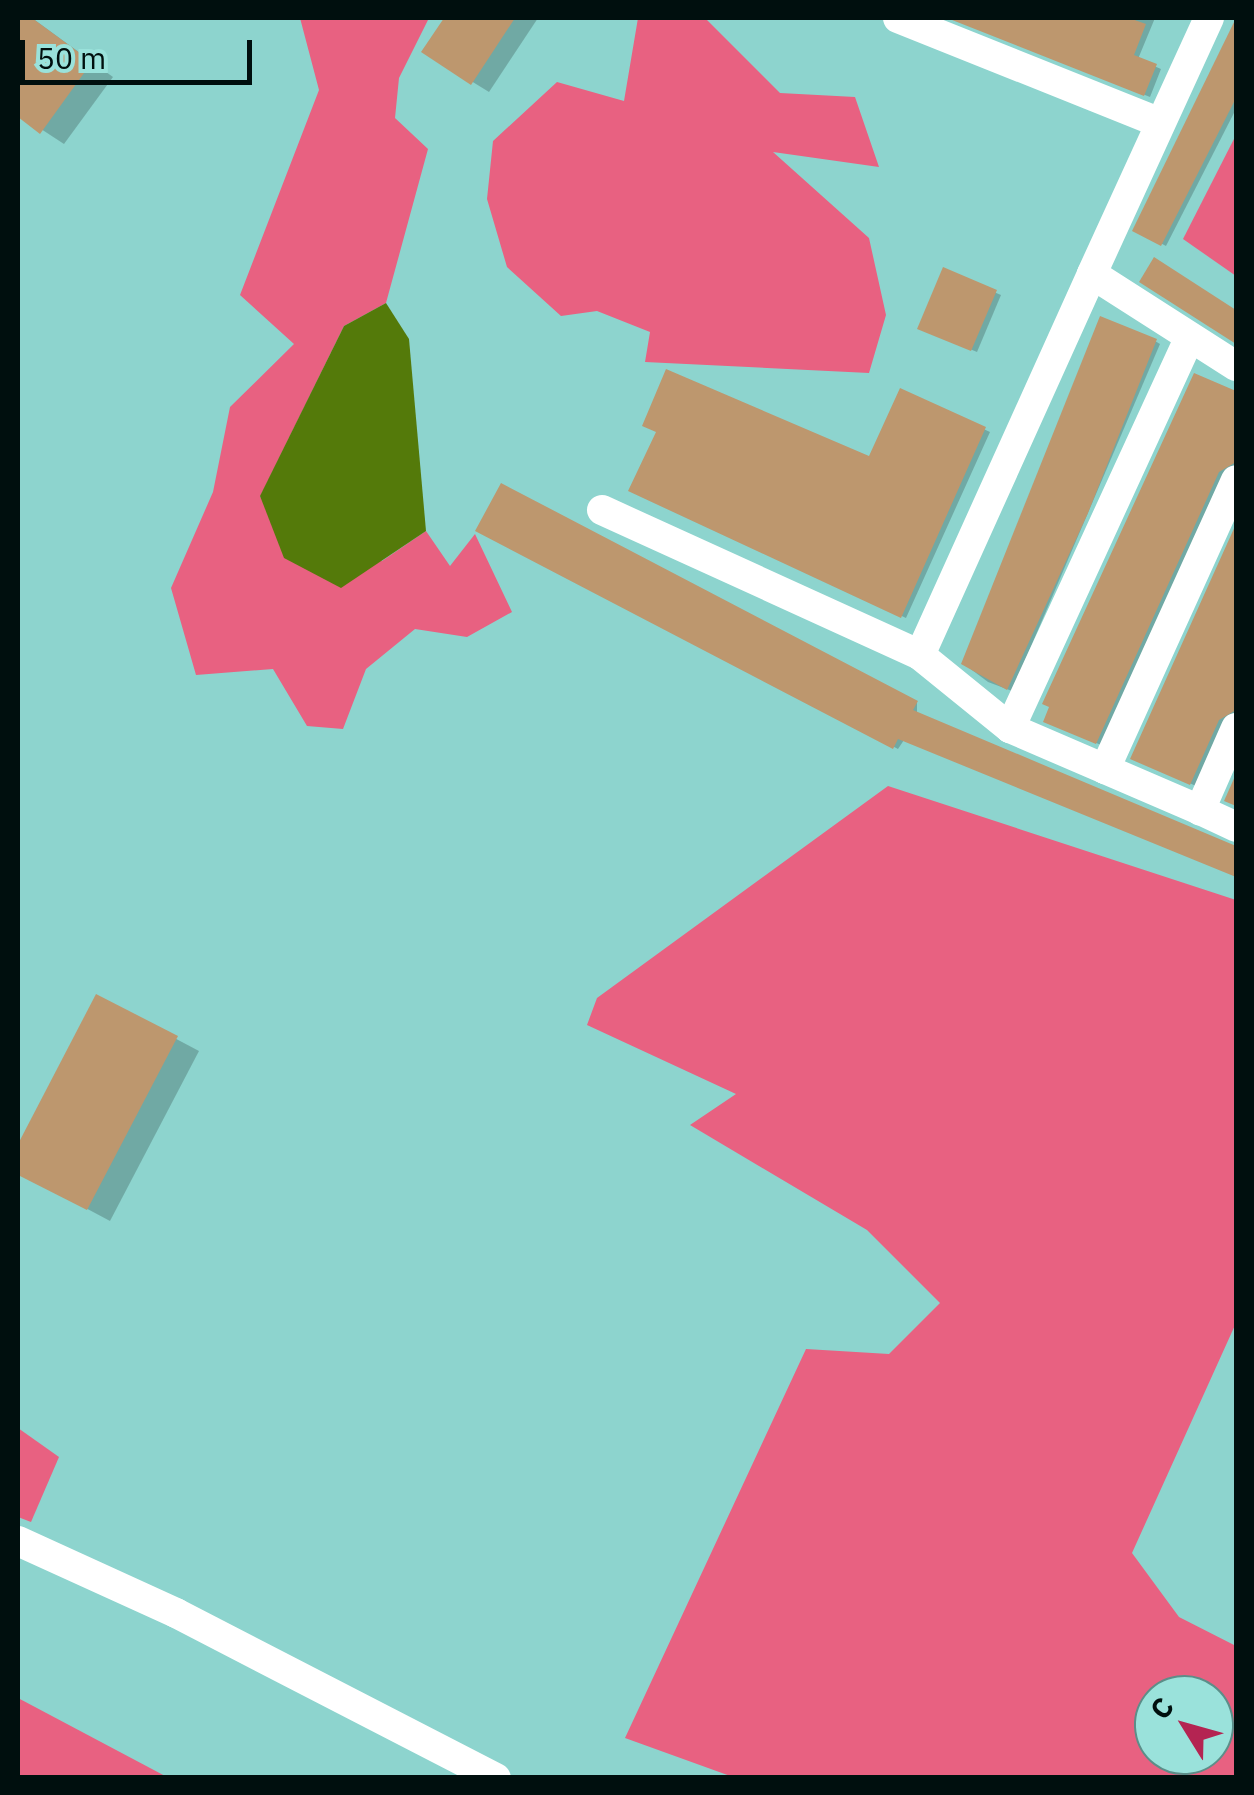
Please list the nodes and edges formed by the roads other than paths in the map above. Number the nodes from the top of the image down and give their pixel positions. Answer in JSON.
{"nodes":[{"id":1,"x":898,"y":18,"type":"edge"},
{"id":2,"x":1209,"y":18,"type":"edge"},
{"id":3,"x":1156,"y":121,"type":"junction"},
{"id":4,"x":1092,"y":274,"type":"junction"},
{"id":5,"x":1190,"y":336,"type":"junction"},
{"id":6,"x":1236,"y":366,"type":"edge"},
{"id":7,"x":1236,"y":480,"type":"edge"},
{"id":8,"x":602,"y":510,"type":"dead end"},
{"id":9,"x":920,"y":655,"type":"junction"},
{"id":10,"x":1010,"y":728,"type":"junction"},
{"id":11,"x":1236,"y":728,"type":"edge"},
{"id":12,"x":1105,"y":770,"type":"junction"},
{"id":13,"x":1200,"y":810,"type":"junction"},
{"id":14,"x":1236,"y":827,"type":"edge"},
{"id":15,"x":18,"y":1541,"type":"edge"},
{"id":16,"x":496,"y":1778,"type":"edge"}],
"edges":[{"from":1,"to":3,"type":"street"},
{"from":2,"to":3,"type":"street"},
{"from":3,"to":4,"type":"street"},
{"from":4,"to":5,"type":"street"},
{"from":4,"to":9,"type":"street"},
{"from":5,"to":6,"type":"street"},
{"from":5,"to":10,"type":"street"},
{"from":7,"to":12,"type":"street"},
{"from":8,"to":9,"type":"street"},
{"from":9,"to":10,"type":"street"},
{"from":10,"to":12,"type":"street"},
{"from":11,"to":13,"type":"street"},
{"from":12,"to":13,"type":"street"},
{"from":13,"to":14,"type":"street"},
{"from":15,"to":16,"type":"street"}]}
